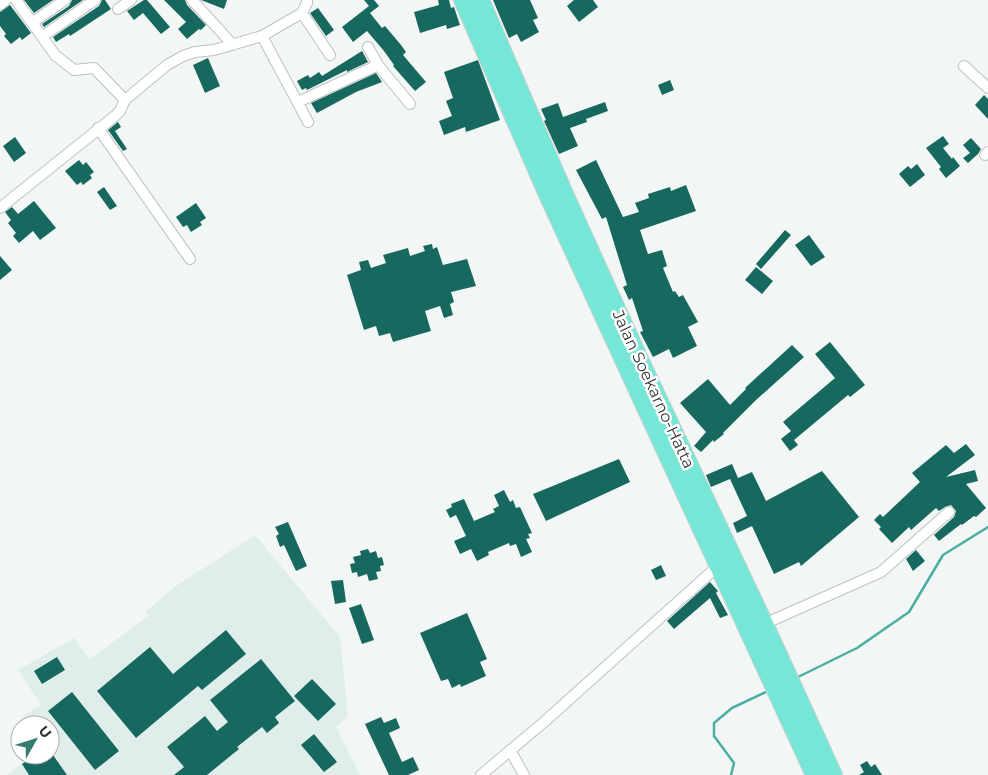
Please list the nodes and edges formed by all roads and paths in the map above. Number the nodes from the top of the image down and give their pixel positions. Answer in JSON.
{"nodes":[{"id":1,"x":6,"y":0,"type":"edge"},
{"id":2,"x":16,"y":0,"type":"edge"},
{"id":3,"x":65,"y":0,"type":"edge"},
{"id":4,"x":95,"y":0,"type":"edge"},
{"id":5,"x":132,"y":0,"type":"edge"},
{"id":6,"x":192,"y":0,"type":"edge"},
{"id":7,"x":307,"y":0,"type":"edge"},
{"id":8,"x":463,"y":0,"type":"edge"},
{"id":9,"x":480,"y":0,"type":"edge"},
{"id":10,"x":0,"y":5,"type":"edge"},
{"id":11,"x":118,"y":9,"type":"dead end"},
{"id":12,"x":302,"y":12,"type":"junction"},
{"id":13,"x":33,"y":22,"type":"junction"},
{"id":14,"x":42,"y":36,"type":"junction"},
{"id":15,"x":262,"y":36,"type":"junction"},
{"id":16,"x":233,"y":45,"type":"junction"},
{"id":17,"x":368,"y":47,"type":"dead end"},
{"id":18,"x":330,"y":55,"type":"dead end"},
{"id":19,"x":378,"y":65,"type":"junction"},
{"id":20,"x":964,"y":66,"type":"dead end"},
{"id":21,"x":988,"y":88,"type":"edge"},
{"id":22,"x":125,"y":100,"type":"junction"},
{"id":23,"x":298,"y":102,"type":"junction"},
{"id":24,"x":410,"y":104,"type":"dead end"},
{"id":25,"x":308,"y":122,"type":"dead end"},
{"id":26,"x":98,"y":128,"type":"junction"},
{"id":27,"x":0,"y":208,"type":"edge"},
{"id":28,"x":190,"y":259,"type":"dead end"},
{"id":29,"x":949,"y":512,"type":"dead end"},
{"id":30,"x":719,"y":566,"type":"junction"},
{"id":31,"x":764,"y":624,"type":"junction"},
{"id":32,"x":774,"y":663,"type":"junction"},
{"id":33,"x":791,"y":704,"type":"junction"},
{"id":34,"x":510,"y":750,"type":"junction"},
{"id":35,"x":481,"y":775,"type":"edge"},
{"id":36,"x":524,"y":775,"type":"edge"},
{"id":37,"x":815,"y":775,"type":"edge"},
{"id":38,"x":833,"y":775,"type":"edge"}],
"edges":[{"from":1,"to":10,"type":"street"},
{"from":2,"to":13,"type":"street"},
{"from":3,"to":13,"type":"street"},
{"from":4,"to":14,"type":"street"},
{"from":5,"to":11,"type":"street"},
{"from":6,"to":16,"type":"street"},
{"from":7,"to":12,"type":"street"},
{"from":8,"to":30,"type":"highway","name":"Jalan Soekarno-Hatta"},
{"from":9,"to":31,"type":"highway","name":"Jalan Soekarno-Hatta"},
{"from":12,"to":15,"type":"street"},
{"from":12,"to":18,"type":"street"},
{"from":13,"to":14,"type":"street"},
{"from":14,"to":22,"type":"street"},
{"from":15,"to":16,"type":"street"},
{"from":15,"to":23,"type":"street"},
{"from":16,"to":22,"type":"street"},
{"from":17,"to":19,"type":"street"},
{"from":19,"to":23,"type":"street"},
{"from":19,"to":24,"type":"street"},
{"from":20,"to":21,"type":"street"},
{"from":22,"to":26,"type":"street"},
{"from":23,"to":25,"type":"street"},
{"from":26,"to":27,"type":"street"},
{"from":26,"to":28,"type":"street"},
{"from":29,"to":31,"type":"street"},
{"from":30,"to":32,"type":"highway","name":"Jalan Soekarno-Hatta"},
{"from":30,"to":34,"type":"street"},
{"from":31,"to":32,"type":"highway","name":"Jalan Soekarno-Hatta"},
{"from":32,"to":33,"type":"highway","name":"Jalan Soekarno-Hatta"},
{"from":33,"to":37,"type":"highway","name":"Jalan Soekarno-Hatta"},
{"from":33,"to":38,"type":"highway","name":"Jalan Soekarno-Hatta"},
{"from":34,"to":35,"type":"street"},
{"from":34,"to":36,"type":"street"}]}
